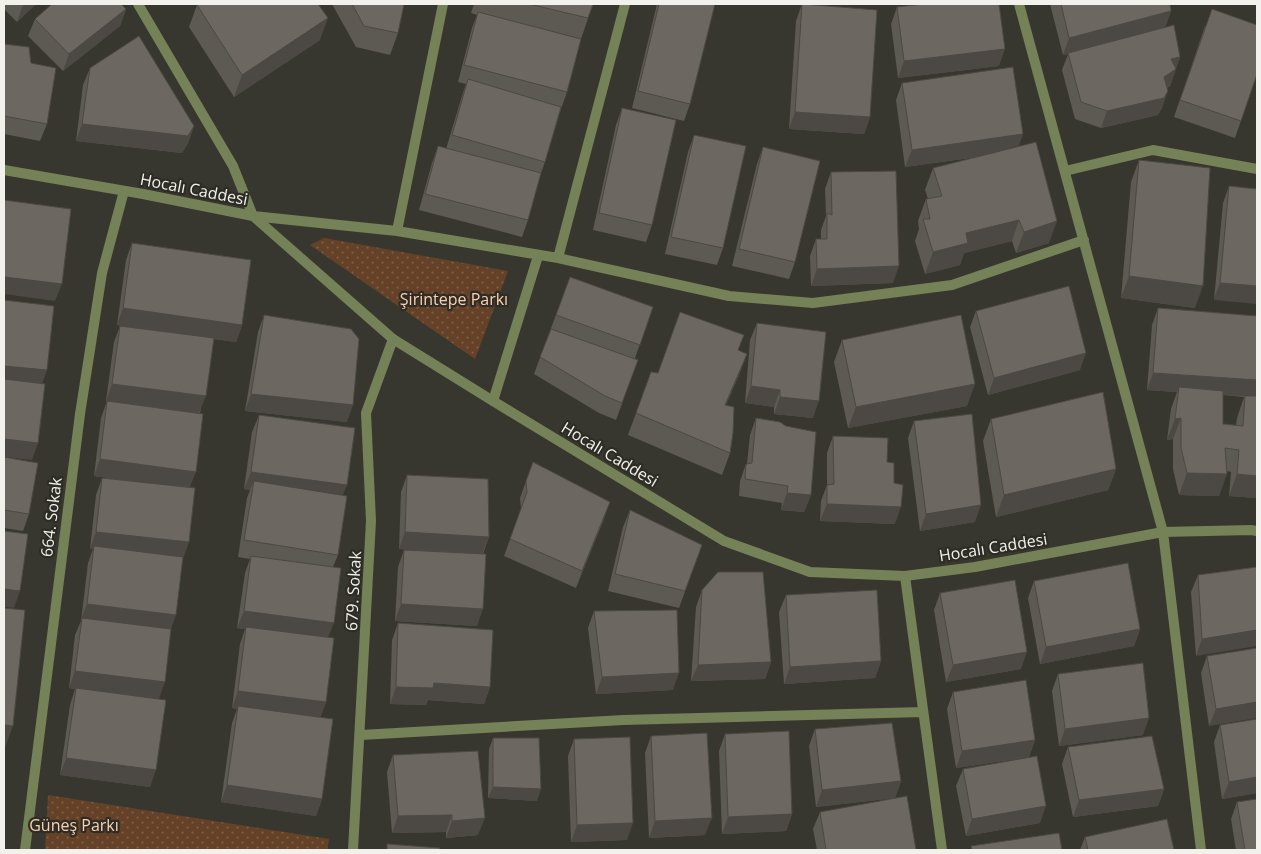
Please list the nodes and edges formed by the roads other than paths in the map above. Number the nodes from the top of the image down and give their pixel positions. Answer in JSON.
{"nodes":[{"id":1,"x":138,"y":4,"type":"edge"},
{"id":2,"x":443,"y":4,"type":"edge"},
{"id":3,"x":625,"y":4,"type":"edge"},
{"id":4,"x":1019,"y":4,"type":"edge"},
{"id":5,"x":1257,"y":169,"type":"edge"},
{"id":6,"x":4,"y":170,"type":"edge"},
{"id":7,"x":1065,"y":171,"type":"junction"},
{"id":8,"x":124,"y":191,"type":"junction"},
{"id":9,"x":253,"y":216,"type":"junction"},
{"id":10,"x":397,"y":230,"type":"junction"},
{"id":11,"x":1084,"y":240,"type":"junction"},
{"id":12,"x":538,"y":256,"type":"junction"},
{"id":13,"x":558,"y":258,"type":"junction"},
{"id":14,"x":393,"y":339,"type":"junction"},
{"id":15,"x":493,"y":401,"type":"junction"},
{"id":16,"x":1257,"y":531,"type":"edge"},
{"id":17,"x":1163,"y":532,"type":"junction"},
{"id":18,"x":906,"y":576,"type":"junction"},
{"id":19,"x":923,"y":712,"type":"junction"},
{"id":20,"x":361,"y":735,"type":"junction"},
{"id":21,"x":25,"y":850,"type":"edge"},
{"id":22,"x":353,"y":850,"type":"edge"},
{"id":23,"x":942,"y":850,"type":"edge"},
{"id":24,"x":1201,"y":850,"type":"edge"}],
"edges":[{"from":1,"to":9,"type":"street"},
{"from":2,"to":10,"type":"street"},
{"from":3,"to":13,"type":"street"},
{"from":4,"to":7,"type":"street"},
{"from":5,"to":7,"type":"street"},
{"from":6,"to":8,"type":"street","name":"Hocalı Caddesi"},
{"from":7,"to":11,"type":"street"},
{"from":8,"to":9,"type":"street","name":"Hocalı Caddesi"},
{"from":8,"to":21,"type":"street","name":"664. Sokak"},
{"from":9,"to":10,"type":"street"},
{"from":9,"to":14,"type":"street","name":"Hocalı Caddesi"},
{"from":10,"to":12,"type":"street"},
{"from":11,"to":13,"type":"street"},
{"from":11,"to":17,"type":"street"},
{"from":12,"to":13,"type":"street"},
{"from":12,"to":15,"type":"street"},
{"from":14,"to":15,"type":"street","name":"Hocalı Caddesi"},
{"from":14,"to":20,"type":"street","name":"679. Sokak"},
{"from":15,"to":18,"type":"street","name":"Hocalı Caddesi"},
{"from":16,"to":17,"type":"street","name":"Hocalı Caddesi"},
{"from":17,"to":18,"type":"street","name":"Hocalı Caddesi"},
{"from":17,"to":24,"type":"street"},
{"from":18,"to":19,"type":"street"},
{"from":19,"to":20,"type":"street"},
{"from":19,"to":23,"type":"street"},
{"from":20,"to":22,"type":"street","name":"679. Sokak"}]}
